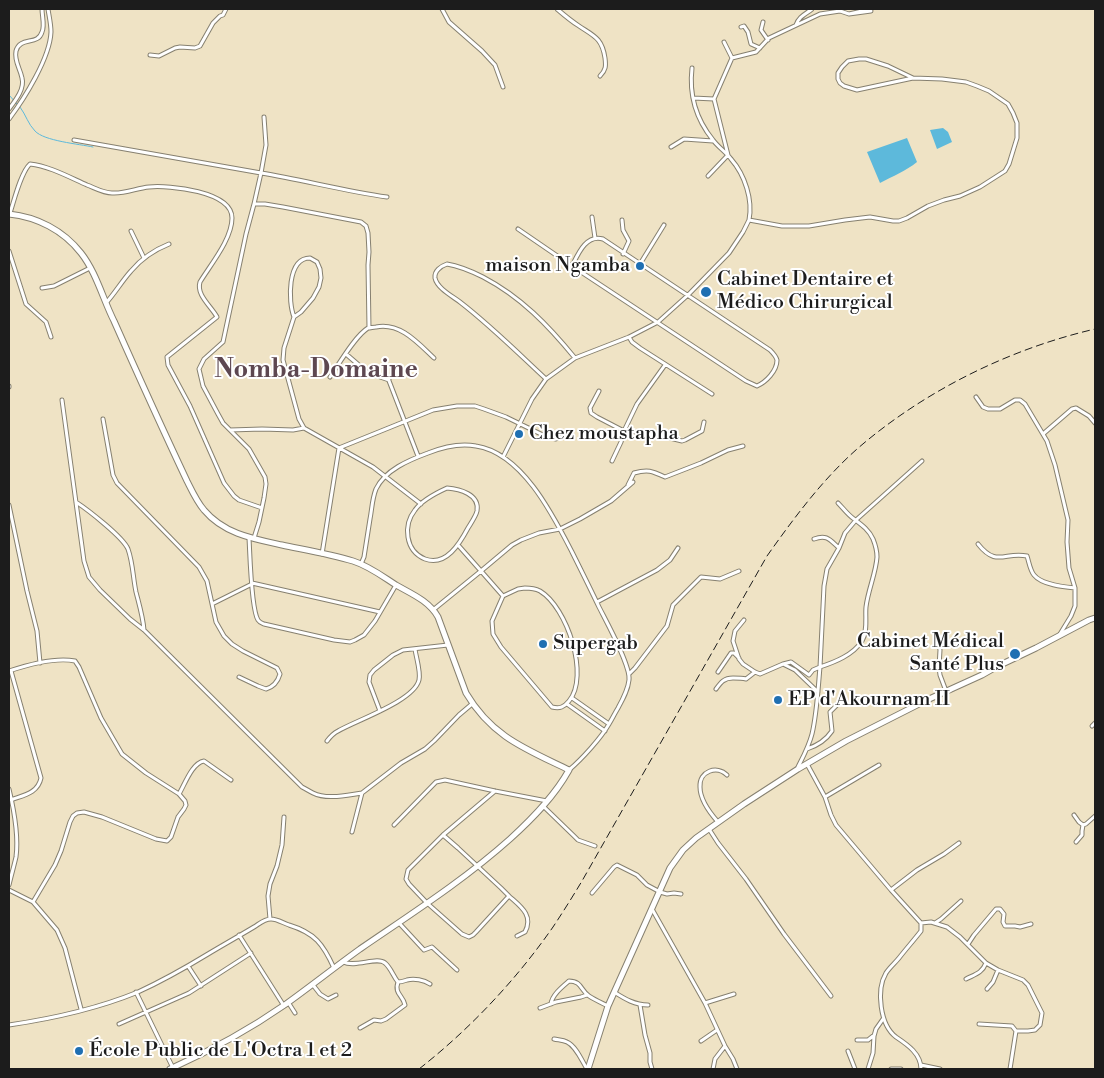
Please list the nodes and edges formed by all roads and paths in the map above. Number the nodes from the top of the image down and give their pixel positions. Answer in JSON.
{"nodes":[{"id":1,"x":42,"y":9,"type":"edge"},
{"id":2,"x":48,"y":9,"type":"edge"},
{"id":3,"x":226,"y":9,"type":"edge"},
{"id":4,"x":442,"y":9,"type":"edge"},
{"id":5,"x":557,"y":9,"type":"edge"},
{"id":6,"x":812,"y":9,"type":"edge"},
{"id":7,"x":849,"y":14,"type":"junction"},
{"id":8,"x":763,"y":22,"type":"dead end"},
{"id":9,"x":796,"y":25,"type":"junction"},
{"id":10,"x":741,"y":27,"type":"dead end"},
{"id":11,"x":768,"y":40,"type":"junction"},
{"id":12,"x":724,"y":42,"type":"dead end"},
{"id":13,"x":760,"y":48,"type":"junction"},
{"id":14,"x":150,"y":55,"type":"dead end"},
{"id":15,"x":732,"y":58,"type":"junction"},
{"id":16,"x":692,"y":68,"type":"dead end"},
{"id":17,"x":600,"y":76,"type":"dead end"},
{"id":18,"x":913,"y":78,"type":"junction"},
{"id":19,"x":503,"y":87,"type":"dead end"},
{"id":20,"x":693,"y":98,"type":"junction"},
{"id":21,"x":714,"y":99,"type":"junction"},
{"id":22,"x":9,"y":109,"type":"edge"},
{"id":23,"x":264,"y":117,"type":"dead end"},
{"id":24,"x":9,"y":120,"type":"edge"},
{"id":25,"x":74,"y":140,"type":"dead end"},
{"id":26,"x":714,"y":142,"type":"junction"},
{"id":27,"x":671,"y":147,"type":"dead end"},
{"id":28,"x":728,"y":156,"type":"junction"},
{"id":29,"x":261,"y":173,"type":"junction"},
{"id":30,"x":708,"y":176,"type":"dead end"},
{"id":31,"x":387,"y":197,"type":"dead end"},
{"id":32,"x":254,"y":204,"type":"junction"},
{"id":33,"x":9,"y":214,"type":"edge"},
{"id":34,"x":592,"y":217,"type":"dead end"},
{"id":35,"x":622,"y":220,"type":"dead end"},
{"id":36,"x":749,"y":220,"type":"junction"},
{"id":37,"x":664,"y":225,"type":"dead end"},
{"id":38,"x":518,"y":229,"type":"dead end"},
{"id":39,"x":131,"y":231,"type":"dead end"},
{"id":40,"x":595,"y":238,"type":"junction"},
{"id":41,"x":169,"y":244,"type":"dead end"},
{"id":42,"x":9,"y":251,"type":"edge"},
{"id":43,"x":623,"y":254,"type":"junction"},
{"id":44,"x":144,"y":258,"type":"junction"},
{"id":45,"x":640,"y":264,"type":"junction"},
{"id":46,"x":572,"y":266,"type":"junction"},
{"id":47,"x":90,"y":268,"type":"junction"},
{"id":48,"x":42,"y":288,"type":"dead end"},
{"id":49,"x":688,"y":295,"type":"junction"},
{"id":50,"x":106,"y":303,"type":"junction"},
{"id":51,"x":294,"y":317,"type":"junction"},
{"id":52,"x":658,"y":322,"type":"junction"},
{"id":53,"x":369,"y":328,"type":"junction"},
{"id":54,"x":51,"y":337,"type":"dead end"},
{"id":55,"x":629,"y":337,"type":"junction"},
{"id":56,"x":346,"y":354,"type":"junction"},
{"id":57,"x":434,"y":358,"type":"dead end"},
{"id":58,"x":575,"y":358,"type":"junction"},
{"id":59,"x":665,"y":365,"type":"junction"},
{"id":60,"x":386,"y":373,"type":"dead end"},
{"id":61,"x":330,"y":377,"type":"dead end"},
{"id":62,"x":546,"y":379,"type":"junction"},
{"id":63,"x":389,"y":380,"type":"junction"},
{"id":64,"x":599,"y":391,"type":"dead end"},
{"id":65,"x":712,"y":394,"type":"dead end"},
{"id":66,"x":976,"y":397,"type":"dead end"},
{"id":67,"x":62,"y":400,"type":"dead end"},
{"id":68,"x":103,"y":419,"type":"dead end"},
{"id":69,"x":404,"y":421,"type":"junction"},
{"id":70,"x":704,"y":422,"type":"dead end"},
{"id":71,"x":1095,"y":423,"type":"edge"},
{"id":72,"x":520,"y":424,"type":"junction"},
{"id":73,"x":304,"y":428,"type":"junction"},
{"id":74,"x":230,"y":430,"type":"junction"},
{"id":75,"x":624,"y":431,"type":"junction"},
{"id":76,"x":1043,"y":434,"type":"junction"},
{"id":77,"x":568,"y":435,"type":"dead end"},
{"id":78,"x":743,"y":446,"type":"dead end"},
{"id":79,"x":339,"y":448,"type":"junction"},
{"id":80,"x":418,"y":456,"type":"junction"},
{"id":81,"x":503,"y":457,"type":"junction"},
{"id":82,"x":612,"y":461,"type":"dead end"},
{"id":83,"x":922,"y":461,"type":"dead end"},
{"id":84,"x":386,"y":476,"type":"junction"},
{"id":85,"x":633,"y":482,"type":"dead end"},
{"id":86,"x":628,"y":486,"type":"junction"},
{"id":87,"x":76,"y":502,"type":"junction"},
{"id":88,"x":838,"y":503,"type":"dead end"},
{"id":89,"x":421,"y":504,"type":"junction"},
{"id":90,"x":9,"y":505,"type":"edge"},
{"id":91,"x":262,"y":508,"type":"junction"},
{"id":92,"x":856,"y":520,"type":"junction"},
{"id":93,"x":560,"y":529,"type":"junction"},
{"id":94,"x":251,"y":539,"type":"junction"},
{"id":95,"x":814,"y":539,"type":"dead end"},
{"id":96,"x":978,"y":544,"type":"dead end"},
{"id":97,"x":458,"y":545,"type":"junction"},
{"id":98,"x":678,"y":548,"type":"dead end"},
{"id":99,"x":840,"y":548,"type":"junction"},
{"id":100,"x":322,"y":554,"type":"junction"},
{"id":101,"x":362,"y":564,"type":"junction"},
{"id":102,"x":739,"y":570,"type":"dead end"},
{"id":103,"x":481,"y":572,"type":"junction"},
{"id":104,"x":252,"y":583,"type":"junction"},
{"id":105,"x":397,"y":585,"type":"junction"},
{"id":106,"x":1076,"y":588,"type":"junction"},
{"id":107,"x":503,"y":596,"type":"junction"},
{"id":108,"x":597,"y":602,"type":"junction"},
{"id":109,"x":212,"y":604,"type":"junction"},
{"id":110,"x":433,"y":610,"type":"junction"},
{"id":111,"x":380,"y":612,"type":"junction"},
{"id":112,"x":1095,"y":618,"type":"edge"},
{"id":113,"x":744,"y":620,"type":"dead end"},
{"id":114,"x":144,"y":630,"type":"junction"},
{"id":115,"x":936,"y":633,"type":"dead end"},
{"id":116,"x":1059,"y":635,"type":"junction"},
{"id":117,"x":448,"y":645,"type":"junction"},
{"id":118,"x":415,"y":649,"type":"junction"},
{"id":119,"x":739,"y":659,"type":"junction"},
{"id":120,"x":40,"y":663,"type":"junction"},
{"id":121,"x":783,"y":664,"type":"junction"},
{"id":122,"x":820,"y":667,"type":"junction"},
{"id":123,"x":10,"y":671,"type":"edge"},
{"id":124,"x":718,"y":672,"type":"dead end"},
{"id":125,"x":755,"y":672,"type":"junction"},
{"id":126,"x":629,"y":674,"type":"junction"},
{"id":127,"x":239,"y":676,"type":"dead end"},
{"id":128,"x":716,"y":689,"type":"dead end"},
{"id":129,"x":818,"y":692,"type":"junction"},
{"id":130,"x":946,"y":692,"type":"junction"},
{"id":131,"x":572,"y":698,"type":"junction"},
{"id":132,"x":472,"y":704,"type":"junction"},
{"id":133,"x":567,"y":704,"type":"junction"},
{"id":134,"x":838,"y":704,"type":"dead end"},
{"id":135,"x":380,"y":711,"type":"junction"},
{"id":136,"x":609,"y":724,"type":"junction"},
{"id":137,"x":605,"y":731,"type":"junction"},
{"id":138,"x":327,"y":741,"type":"dead end"},
{"id":139,"x":807,"y":749,"type":"junction"},
{"id":140,"x":807,"y":764,"type":"junction"},
{"id":141,"x":878,"y":765,"type":"dead end"},
{"id":142,"x":798,"y":769,"type":"junction"},
{"id":143,"x":570,"y":770,"type":"junction"},
{"id":144,"x":727,"y":775,"type":"dead end"},
{"id":145,"x":231,"y":780,"type":"dead end"},
{"id":146,"x":9,"y":789,"type":"edge"},
{"id":147,"x":495,"y":792,"type":"junction"},
{"id":148,"x":179,"y":794,"type":"junction"},
{"id":149,"x":362,"y":794,"type":"junction"},
{"id":150,"x":825,"y":797,"type":"junction"},
{"id":151,"x":11,"y":800,"type":"junction"},
{"id":152,"x":545,"y":804,"type":"junction"},
{"id":153,"x":1074,"y":815,"type":"dead end"},
{"id":154,"x":1095,"y":816,"type":"edge"},
{"id":155,"x":284,"y":817,"type":"dead end"},
{"id":156,"x":718,"y":822,"type":"junction"},
{"id":157,"x":394,"y":825,"type":"dead end"},
{"id":158,"x":1083,"y":825,"type":"junction"},
{"id":159,"x":709,"y":829,"type":"junction"},
{"id":160,"x":352,"y":832,"type":"dead end"},
{"id":161,"x":443,"y":835,"type":"junction"},
{"id":162,"x":1076,"y":842,"type":"dead end"},
{"id":163,"x":959,"y":843,"type":"dead end"},
{"id":164,"x":595,"y":846,"type":"dead end"},
{"id":165,"x":478,"y":866,"type":"junction"},
{"id":166,"x":9,"y":885,"type":"edge"},
{"id":167,"x":9,"y":890,"type":"edge"},
{"id":168,"x":891,"y":890,"type":"junction"},
{"id":169,"x":660,"y":892,"type":"junction"},
{"id":170,"x":592,"y":893,"type":"dead end"},
{"id":171,"x":681,"y":894,"type":"dead end"},
{"id":172,"x":509,"y":896,"type":"junction"},
{"id":173,"x":961,"y":901,"type":"dead end"},
{"id":174,"x":33,"y":902,"type":"junction"},
{"id":175,"x":427,"y":903,"type":"junction"},
{"id":176,"x":652,"y":908,"type":"junction"},
{"id":177,"x":270,"y":919,"type":"junction"},
{"id":178,"x":921,"y":922,"type":"junction"},
{"id":179,"x":399,"y":923,"type":"junction"},
{"id":180,"x":935,"y":923,"type":"junction"},
{"id":181,"x":1031,"y":924,"type":"dead end"},
{"id":182,"x":240,"y":935,"type":"junction"},
{"id":183,"x":517,"y":936,"type":"dead end"},
{"id":184,"x":968,"y":944,"type":"junction"},
{"id":185,"x":251,"y":953,"type":"junction"},
{"id":186,"x":342,"y":961,"type":"junction"},
{"id":187,"x":986,"y":963,"type":"junction"},
{"id":188,"x":188,"y":966,"type":"junction"},
{"id":189,"x":334,"y":968,"type":"junction"},
{"id":190,"x":457,"y":970,"type":"dead end"},
{"id":191,"x":998,"y":970,"type":"junction"},
{"id":192,"x":966,"y":979,"type":"dead end"},
{"id":193,"x":398,"y":982,"type":"junction"},
{"id":194,"x":313,"y":984,"type":"junction"},
{"id":195,"x":430,"y":984,"type":"dead end"},
{"id":196,"x":201,"y":986,"type":"junction"},
{"id":197,"x":987,"y":989,"type":"dead end"},
{"id":198,"x":136,"y":992,"type":"junction"},
{"id":199,"x":614,"y":992,"type":"junction"},
{"id":200,"x":586,"y":994,"type":"junction"},
{"id":201,"x":734,"y":994,"type":"dead end"},
{"id":202,"x":336,"y":995,"type":"dead end"},
{"id":203,"x":831,"y":996,"type":"dead end"},
{"id":204,"x":705,"y":1003,"type":"junction"},
{"id":205,"x":286,"y":1004,"type":"junction"},
{"id":206,"x":551,"y":1004,"type":"junction"},
{"id":207,"x":640,"y":1005,"type":"junction"},
{"id":208,"x":648,"y":1005,"type":"dead end"},
{"id":209,"x":608,"y":1006,"type":"junction"},
{"id":210,"x":540,"y":1008,"type":"dead end"},
{"id":211,"x":81,"y":1010,"type":"junction"},
{"id":212,"x":146,"y":1013,"type":"junction"},
{"id":213,"x":295,"y":1013,"type":"dead end"},
{"id":214,"x":884,"y":1018,"type":"junction"},
{"id":215,"x":119,"y":1024,"type":"dead end"},
{"id":216,"x":979,"y":1024,"type":"dead end"},
{"id":217,"x":9,"y":1025,"type":"edge"},
{"id":218,"x":360,"y":1028,"type":"dead end"},
{"id":219,"x":717,"y":1030,"type":"junction"},
{"id":220,"x":1016,"y":1031,"type":"junction"},
{"id":221,"x":874,"y":1036,"type":"junction"},
{"id":222,"x":554,"y":1039,"type":"dead end"},
{"id":223,"x":857,"y":1040,"type":"dead end"},
{"id":224,"x":701,"y":1041,"type":"dead end"},
{"id":225,"x":725,"y":1046,"type":"junction"},
{"id":226,"x":848,"y":1051,"type":"dead end"},
{"id":227,"x":921,"y":1067,"type":"edge"},
{"id":228,"x":172,"y":1069,"type":"edge"},
{"id":229,"x":588,"y":1069,"type":"edge"},
{"id":230,"x":652,"y":1069,"type":"edge"},
{"id":231,"x":713,"y":1069,"type":"edge"},
{"id":232,"x":737,"y":1069,"type":"edge"},
{"id":233,"x":855,"y":1069,"type":"edge"},
{"id":234,"x":868,"y":1069,"type":"edge"},
{"id":235,"x":891,"y":1069,"type":"edge"},
{"id":236,"x":901,"y":1069,"type":"edge"},
{"id":237,"x":940,"y":1069,"type":"edge"},
{"id":238,"x":1010,"y":1069,"type":"edge"}],
"edges":[{"from":1,"to":22,"type":"street"},
{"from":2,"to":24,"type":"street"},
{"from":3,"to":14,"type":"street"},
{"from":4,"to":19,"type":"street"},
{"from":5,"to":17,"type":"street"},
{"from":6,"to":9,"type":"street"},
{"from":7,"to":7,"type":"street"},
{"from":7,"to":9,"type":"street"},
{"from":8,"to":11,"type":"street"},
{"from":9,"to":11,"type":"street"},
{"from":10,"to":13,"type":"street"},
{"from":11,"to":13,"type":"street"},
{"from":12,"to":15,"type":"street"},
{"from":13,"to":15,"type":"street"},
{"from":15,"to":21,"type":"street"},
{"from":16,"to":20,"type":"street"},
{"from":18,"to":18,"type":"street"},
{"from":18,"to":36,"type":"street"},
{"from":20,"to":21,"type":"street"},
{"from":20,"to":26,"type":"street"},
{"from":21,"to":28,"type":"street"},
{"from":23,"to":29,"type":"street"},
{"from":25,"to":29,"type":"street"},
{"from":26,"to":27,"type":"street"},
{"from":26,"to":28,"type":"street"},
{"from":28,"to":30,"type":"street"},
{"from":28,"to":36,"type":"street"},
{"from":29,"to":31,"type":"street"},
{"from":29,"to":32,"type":"street"},
{"from":32,"to":53,"type":"street"},
{"from":32,"to":74,"type":"street"},
{"from":33,"to":47,"type":"street"},
{"from":33,"to":91,"type":"street"},
{"from":34,"to":40,"type":"street"},
{"from":35,"to":43,"type":"street"},
{"from":36,"to":49,"type":"street"},
{"from":37,"to":45,"type":"street"},
{"from":38,"to":46,"type":"street"},
{"from":39,"to":44,"type":"street"},
{"from":40,"to":43,"type":"street"},
{"from":40,"to":46,"type":"street"},
{"from":41,"to":44,"type":"street"},
{"from":42,"to":54,"type":"street"},
{"from":43,"to":45,"type":"street"},
{"from":44,"to":50,"type":"street"},
{"from":45,"to":49,"type":"street"},
{"from":46,"to":52,"type":"street"},
{"from":47,"to":48,"type":"street"},
{"from":47,"to":50,"type":"street"},
{"from":49,"to":52,"type":"street"},
{"from":49,"to":52,"type":"street"},
{"from":50,"to":94,"type":"street"},
{"from":51,"to":51,"type":"street"},
{"from":51,"to":73,"type":"street"},
{"from":52,"to":55,"type":"street"},
{"from":53,"to":56,"type":"street"},
{"from":53,"to":57,"type":"street"},
{"from":55,"to":58,"type":"street"},
{"from":55,"to":59,"type":"street"},
{"from":56,"to":61,"type":"street"},
{"from":56,"to":63,"type":"street"},
{"from":58,"to":62,"type":"street"},
{"from":58,"to":62,"type":"street"},
{"from":59,"to":65,"type":"street"},
{"from":59,"to":75,"type":"street"},
{"from":60,"to":63,"type":"street"},
{"from":62,"to":72,"type":"street"},
{"from":63,"to":69,"type":"street"},
{"from":64,"to":75,"type":"street"},
{"from":66,"to":76,"type":"street"},
{"from":67,"to":87,"type":"street"},
{"from":68,"to":109,"type":"street"},
{"from":69,"to":72,"type":"street"},
{"from":69,"to":79,"type":"street"},
{"from":69,"to":80,"type":"street"},
{"from":70,"to":75,"type":"street"},
{"from":71,"to":76,"type":"street"},
{"from":72,"to":77,"type":"street"},
{"from":72,"to":81,"type":"street"},
{"from":73,"to":74,"type":"street"},
{"from":73,"to":79,"type":"street"},
{"from":74,"to":91,"type":"street"},
{"from":75,"to":82,"type":"street"},
{"from":76,"to":106,"type":"street"},
{"from":78,"to":86,"type":"street"},
{"from":79,"to":84,"type":"street"},
{"from":79,"to":100,"type":"street"},
{"from":80,"to":81,"type":"street"},
{"from":80,"to":84,"type":"street"},
{"from":81,"to":93,"type":"street"},
{"from":83,"to":92,"type":"street"},
{"from":84,"to":89,"type":"street"},
{"from":84,"to":101,"type":"street"},
{"from":85,"to":86,"type":"street"},
{"from":86,"to":93,"type":"street"},
{"from":87,"to":114,"type":"street"},
{"from":87,"to":114,"type":"street"},
{"from":88,"to":92,"type":"street"},
{"from":89,"to":97,"type":"street"},
{"from":89,"to":97,"type":"street"},
{"from":90,"to":120,"type":"street"},
{"from":91,"to":94,"type":"street"},
{"from":92,"to":99,"type":"street"},
{"from":92,"to":122,"type":"street"},
{"from":93,"to":103,"type":"street"},
{"from":93,"to":108,"type":"street"},
{"from":94,"to":100,"type":"street"},
{"from":94,"to":104,"type":"street"},
{"from":95,"to":99,"type":"street"},
{"from":96,"to":106,"type":"street"},
{"from":97,"to":103,"type":"street"},
{"from":98,"to":108,"type":"street"},
{"from":99,"to":122,"type":"street"},
{"from":100,"to":101,"type":"street"},
{"from":101,"to":105,"type":"street"},
{"from":102,"to":126,"type":"street"},
{"from":103,"to":107,"type":"street"},
{"from":103,"to":110,"type":"street"},
{"from":104,"to":109,"type":"street"},
{"from":104,"to":111,"type":"street"},
{"from":104,"to":111,"type":"street"},
{"from":105,"to":110,"type":"street"},
{"from":105,"to":111,"type":"street"},
{"from":106,"to":116,"type":"street"},
{"from":107,"to":131,"type":"street"},
{"from":107,"to":133,"type":"street"},
{"from":108,"to":126,"type":"street"},
{"from":109,"to":127,"type":"street"},
{"from":110,"to":117,"type":"street"},
{"from":112,"to":116,"type":"street"},
{"from":113,"to":119,"type":"street"},
{"from":114,"to":149,"type":"street"},
{"from":115,"to":130,"type":"street"},
{"from":116,"to":130,"type":"street"},
{"from":117,"to":118,"type":"street"},
{"from":117,"to":132,"type":"street"},
{"from":118,"to":135,"type":"street"},
{"from":118,"to":135,"type":"street"},
{"from":119,"to":124,"type":"street"},
{"from":119,"to":125,"type":"street"},
{"from":120,"to":123,"type":"street"},
{"from":120,"to":148,"type":"street"},
{"from":121,"to":122,"type":"street"},
{"from":121,"to":125,"type":"street"},
{"from":121,"to":129,"type":"street"},
{"from":122,"to":129,"type":"street"},
{"from":123,"to":151,"type":"street"},
{"from":125,"to":128,"type":"street"},
{"from":126,"to":136,"type":"street"},
{"from":129,"to":139,"type":"street"},
{"from":130,"to":140,"type":"street"},
{"from":131,"to":133,"type":"street"},
{"from":131,"to":136,"type":"street"},
{"from":132,"to":143,"type":"street"},
{"from":132,"to":149,"type":"street"},
{"from":133,"to":137,"type":"street"},
{"from":134,"to":139,"type":"street"},
{"from":135,"to":138,"type":"street"},
{"from":136,"to":137,"type":"street"},
{"from":137,"to":143,"type":"street"},
{"from":139,"to":142,"type":"street"},
{"from":140,"to":142,"type":"street"},
{"from":140,"to":150,"type":"street"},
{"from":141,"to":150,"type":"street"},
{"from":142,"to":156,"type":"street"},
{"from":143,"to":152,"type":"street"},
{"from":144,"to":156,"type":"street"},
{"from":145,"to":148,"type":"street"},
{"from":146,"to":151,"type":"street"},
{"from":147,"to":152,"type":"street"},
{"from":147,"to":157,"type":"street"},
{"from":147,"to":161,"type":"street"},
{"from":148,"to":174,"type":"street"},
{"from":149,"to":160,"type":"street"},
{"from":150,"to":168,"type":"street"},
{"from":151,"to":166,"type":"street"},
{"from":152,"to":164,"type":"street"},
{"from":152,"to":165,"type":"street"},
{"from":153,"to":158,"type":"street"},
{"from":154,"to":158,"type":"street"},
{"from":155,"to":177,"type":"street"},
{"from":156,"to":159,"type":"street"},
{"from":158,"to":162,"type":"street"},
{"from":159,"to":169,"type":"street"},
{"from":159,"to":203,"type":"street"},
{"from":161,"to":165,"type":"street"},
{"from":161,"to":175,"type":"street"},
{"from":163,"to":168,"type":"street"},
{"from":165,"to":172,"type":"street"},
{"from":165,"to":175,"type":"street"},
{"from":167,"to":174,"type":"street"},
{"from":168,"to":178,"type":"street"},
{"from":169,"to":170,"type":"street"},
{"from":169,"to":171,"type":"street"},
{"from":169,"to":176,"type":"street"},
{"from":172,"to":175,"type":"street"},
{"from":172,"to":183,"type":"street"},
{"from":173,"to":180,"type":"street"},
{"from":174,"to":211,"type":"street"},
{"from":175,"to":179,"type":"street"},
{"from":176,"to":199,"type":"street"},
{"from":176,"to":204,"type":"street"},
{"from":177,"to":182,"type":"street"},
{"from":177,"to":189,"type":"street"},
{"from":178,"to":180,"type":"street"},
{"from":178,"to":214,"type":"street"},
{"from":179,"to":186,"type":"street"},
{"from":179,"to":190,"type":"street"},
{"from":180,"to":184,"type":"street"},
{"from":181,"to":184,"type":"street"},
{"from":182,"to":185,"type":"street"},
{"from":182,"to":188,"type":"street"},
{"from":184,"to":187,"type":"street"},
{"from":185,"to":196,"type":"street"},
{"from":185,"to":205,"type":"street"},
{"from":186,"to":189,"type":"street"},
{"from":186,"to":193,"type":"street"},
{"from":187,"to":191,"type":"street"},
{"from":187,"to":192,"type":"street"},
{"from":188,"to":196,"type":"street"},
{"from":188,"to":198,"type":"street"},
{"from":189,"to":194,"type":"street"},
{"from":191,"to":197,"type":"street"},
{"from":191,"to":220,"type":"street"},
{"from":193,"to":195,"type":"street"},
{"from":193,"to":218,"type":"street"},
{"from":194,"to":202,"type":"street"},
{"from":194,"to":205,"type":"street"},
{"from":196,"to":212,"type":"street"},
{"from":198,"to":211,"type":"street"},
{"from":198,"to":212,"type":"street"},
{"from":199,"to":207,"type":"street"},
{"from":199,"to":209,"type":"street"},
{"from":200,"to":206,"type":"street"},
{"from":200,"to":206,"type":"street"},
{"from":200,"to":209,"type":"street"},
{"from":201,"to":204,"type":"street"},
{"from":204,"to":219,"type":"street"},
{"from":205,"to":213,"type":"street"},
{"from":205,"to":228,"type":"street"},
{"from":206,"to":210,"type":"street"},
{"from":207,"to":208,"type":"street"},
{"from":207,"to":230,"type":"street"},
{"from":209,"to":229,"type":"street"},
{"from":211,"to":217,"type":"street"},
{"from":212,"to":215,"type":"street"},
{"from":212,"to":228,"type":"street"},
{"from":214,"to":221,"type":"street"},
{"from":214,"to":227,"type":"street"},
{"from":216,"to":220,"type":"street"},
{"from":219,"to":224,"type":"street"},
{"from":219,"to":225,"type":"street"},
{"from":220,"to":238,"type":"street"},
{"from":221,"to":223,"type":"street"},
{"from":221,"to":234,"type":"street"},
{"from":222,"to":229,"type":"street"},
{"from":225,"to":231,"type":"street"},
{"from":225,"to":232,"type":"street"},
{"from":226,"to":233,"type":"street"},
{"from":227,"to":237,"type":"street"},
{"from":235,"to":236,"type":"street"}]}
